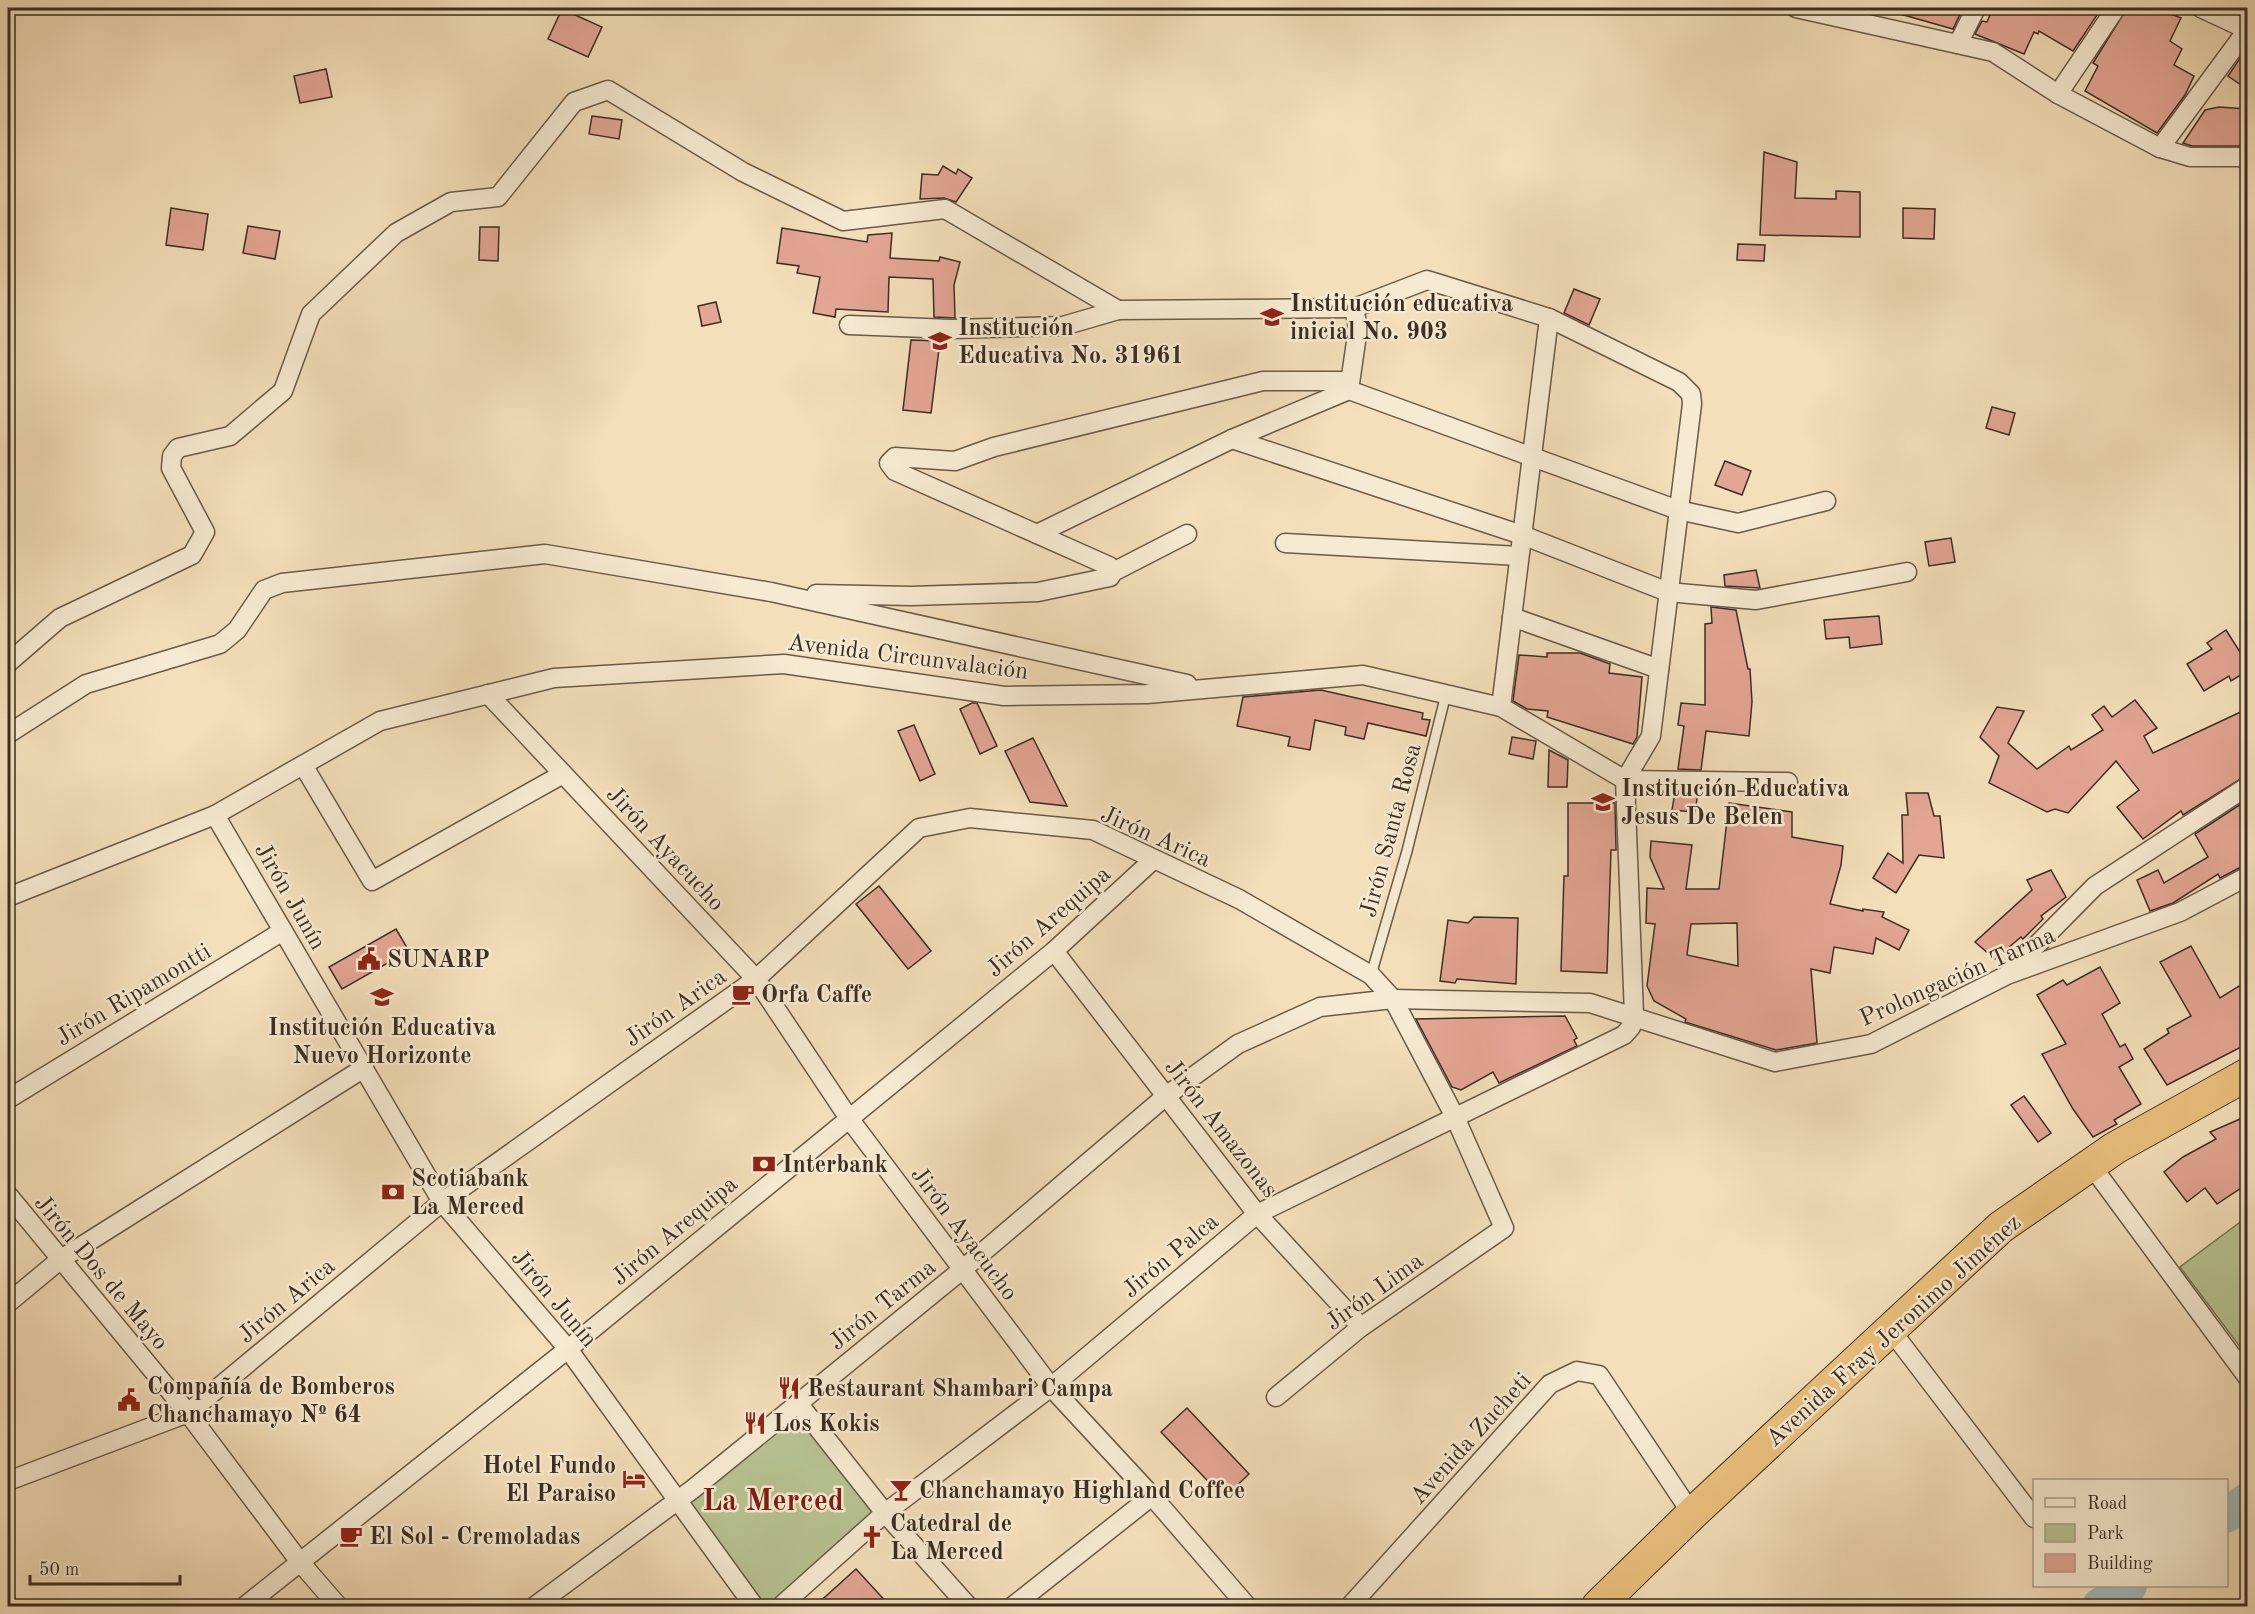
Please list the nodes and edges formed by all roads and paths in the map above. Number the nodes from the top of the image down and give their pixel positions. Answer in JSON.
{"nodes":[{"id":1,"x":1796,"y":8,"type":"edge"},
{"id":2,"x":1976,"y":8,"type":"edge"},
{"id":3,"x":2116,"y":8,"type":"edge"},
{"id":4,"x":2201,"y":8,"type":"edge"},
{"id":5,"x":1845,"y":13,"type":"edge"},
{"id":6,"x":2247,"y":30,"type":"edge"},
{"id":7,"x":1958,"y":44,"type":"junction"},
{"id":8,"x":2058,"y":94,"type":"junction"},
{"id":9,"x":2160,"y":148,"type":"junction"},
{"id":10,"x":2247,"y":157,"type":"edge"},
{"id":11,"x":1354,"y":308,"type":"junction"},
{"id":12,"x":1118,"y":310,"type":"junction"},
{"id":13,"x":1549,"y":318,"type":"junction"},
{"id":14,"x":849,"y":325,"type":"dead end"},
{"id":15,"x":1349,"y":386,"type":"junction"},
{"id":16,"x":1232,"y":439,"type":"junction"},
{"id":17,"x":1532,"y":457,"type":"junction"},
{"id":18,"x":1826,"y":501,"type":"dead end"},
{"id":19,"x":1678,"y":510,"type":"junction"},
{"id":20,"x":1037,"y":534,"type":"junction"},
{"id":21,"x":1187,"y":534,"type":"dead end"},
{"id":22,"x":1522,"y":535,"type":"junction"},
{"id":23,"x":1285,"y":543,"type":"dead end"},
{"id":24,"x":1520,"y":556,"type":"junction"},
{"id":25,"x":1113,"y":572,"type":"junction"},
{"id":26,"x":1907,"y":572,"type":"dead end"},
{"id":27,"x":1668,"y":592,"type":"junction"},
{"id":28,"x":800,"y":598,"type":"junction"},
{"id":29,"x":1512,"y":617,"type":"junction"},
{"id":30,"x":8,"y":663,"type":"edge"},
{"id":31,"x":1659,"y":669,"type":"junction"},
{"id":32,"x":1206,"y":688,"type":"junction"},
{"id":33,"x":488,"y":694,"type":"junction"},
{"id":34,"x":1446,"y":694,"type":"junction"},
{"id":35,"x":1501,"y":707,"type":"junction"},
{"id":36,"x":8,"y":734,"type":"edge"},
{"id":37,"x":303,"y":765,"type":"junction"},
{"id":38,"x":563,"y":774,"type":"junction"},
{"id":39,"x":1625,"y":780,"type":"junction"},
{"id":40,"x":1788,"y":782,"type":"dead end"},
{"id":41,"x":2247,"y":786,"type":"edge"},
{"id":42,"x":215,"y":815,"type":"junction"},
{"id":43,"x":1154,"y":859,"type":"junction"},
{"id":44,"x":2247,"y":876,"type":"edge"},
{"id":45,"x":8,"y":897,"type":"edge"},
{"id":46,"x":283,"y":931,"type":"junction"},
{"id":47,"x":1054,"y":951,"type":"junction"},
{"id":48,"x":1371,"y":975,"type":"junction"},
{"id":49,"x":2007,"y":975,"type":"junction"},
{"id":50,"x":756,"y":979,"type":"junction"},
{"id":51,"x":1393,"y":999,"type":"junction"},
{"id":52,"x":1634,"y":1015,"type":"junction"},
{"id":53,"x":364,"y":1068,"type":"junction"},
{"id":54,"x":2247,"y":1074,"type":"edge"},
{"id":55,"x":1166,"y":1096,"type":"junction"},
{"id":56,"x":8,"y":1099,"type":"edge"},
{"id":57,"x":848,"y":1117,"type":"junction"},
{"id":58,"x":1455,"y":1117,"type":"junction"},
{"id":59,"x":2091,"y":1165,"type":"junction"},
{"id":60,"x":8,"y":1195,"type":"edge"},
{"id":61,"x":442,"y":1202,"type":"junction"},
{"id":62,"x":1257,"y":1214,"type":"junction"},
{"id":63,"x":1504,"y":1228,"type":"joint"},
{"id":64,"x":60,"y":1259,"type":"junction"},
{"id":65,"x":963,"y":1269,"type":"junction"},
{"id":66,"x":8,"y":1303,"type":"edge"},
{"id":67,"x":1361,"y":1328,"type":"junction"},
{"id":68,"x":1890,"y":1329,"type":"junction"},
{"id":69,"x":568,"y":1349,"type":"junction"},
{"id":70,"x":2247,"y":1378,"type":"edge"},
{"id":71,"x":1051,"y":1387,"type":"junction"},
{"id":72,"x":1276,"y":1397,"type":"dead end"},
{"id":73,"x":798,"y":1403,"type":"junction"},
{"id":74,"x":188,"y":1413,"type":"junction"},
{"id":75,"x":8,"y":1481,"type":"edge"},
{"id":76,"x":1152,"y":1496,"type":"junction"},
{"id":77,"x":677,"y":1501,"type":"junction"},
{"id":78,"x":885,"y":1513,"type":"junction"},
{"id":79,"x":1692,"y":1514,"type":"junction"},
{"id":80,"x":2033,"y":1517,"type":"edge"},
{"id":81,"x":300,"y":1562,"type":"junction"},
{"id":82,"x":245,"y":1606,"type":"edge"},
{"id":83,"x":338,"y":1606,"type":"edge"},
{"id":84,"x":535,"y":1606,"type":"edge"},
{"id":85,"x":754,"y":1606,"type":"edge"},
{"id":86,"x":781,"y":1606,"type":"edge"},
{"id":87,"x":968,"y":1606,"type":"edge"},
{"id":88,"x":1013,"y":1606,"type":"edge"},
{"id":89,"x":1247,"y":1606,"type":"edge"},
{"id":90,"x":1350,"y":1606,"type":"edge"},
{"id":91,"x":1598,"y":1606,"type":"edge"}],
"edges":[{"from":1,"to":5,"type":"street"},
{"from":2,"to":7,"type":"street"},
{"from":3,"to":8,"type":"street"},
{"from":4,"to":6,"type":"street"},
{"from":5,"to":7,"type":"street"},
{"from":6,"to":9,"type":"street"},
{"from":7,"to":8,"type":"street"},
{"from":8,"to":9,"type":"street"},
{"from":9,"to":10,"type":"street"},
{"from":11,"to":12,"type":"street"},
{"from":11,"to":13,"type":"street"},
{"from":11,"to":15,"type":"street"},
{"from":12,"to":14,"type":"street"},
{"from":12,"to":30,"type":"street"},
{"from":13,"to":17,"type":"street"},
{"from":13,"to":19,"type":"street"},
{"from":15,"to":16,"type":"street"},
{"from":15,"to":17,"type":"street"},
{"from":15,"to":20,"type":"street"},
{"from":16,"to":20,"type":"street"},
{"from":16,"to":22,"type":"street"},
{"from":17,"to":19,"type":"street"},
{"from":17,"to":22,"type":"street"},
{"from":18,"to":19,"type":"street"},
{"from":19,"to":27,"type":"street"},
{"from":20,"to":25,"type":"street"},
{"from":21,"to":25,"type":"street"},
{"from":22,"to":24,"type":"street"},
{"from":22,"to":27,"type":"street"},
{"from":23,"to":24,"type":"street"},
{"from":24,"to":29,"type":"street"},
{"from":25,"to":28,"type":"street"},
{"from":26,"to":27,"type":"street"},
{"from":27,"to":31,"type":"street"},
{"from":28,"to":32,"type":"street"},
{"from":28,"to":36,"type":"street"},
{"from":29,"to":31,"type":"street"},
{"from":29,"to":35,"type":"street"},
{"from":31,"to":39,"type":"street"},
{"from":32,"to":33,"type":"street","name":"Avenida Circunvalación"},
{"from":32,"to":34,"type":"street","name":"Avenida Circunvalación"},
{"from":33,"to":37,"type":"street","name":"Avenida Circunvalación"},
{"from":33,"to":38,"type":"street","name":"Jirón Ayacucho"},
{"from":34,"to":35,"type":"street","name":"Avenida Circunvalación"},
{"from":34,"to":48,"type":"lane","name":"Jirón Santa Rosa"},
{"from":35,"to":39,"type":"street","name":"Avenida Circunvalación"},
{"from":37,"to":38,"type":"street"},
{"from":37,"to":42,"type":"street","name":"Avenida Circunvalación"},
{"from":38,"to":50,"type":"street","name":"Jirón Ayacucho"},
{"from":39,"to":40,"type":"street"},
{"from":39,"to":52,"type":"street"},
{"from":41,"to":49,"type":"street"},
{"from":42,"to":45,"type":"street","name":"Avenida Circunvalación"},
{"from":42,"to":46,"type":"street","name":"Jirón Junín"},
{"from":43,"to":47,"type":"street","name":"Jirón Arequipa"},
{"from":43,"to":48,"type":"street","name":"Jirón Arica"},
{"from":43,"to":50,"type":"street","name":"Jirón Arica"},
{"from":44,"to":49,"type":"street","name":"Prolongación Tarma"},
{"from":46,"to":53,"type":"street","name":"Jirón Junín"},
{"from":46,"to":56,"type":"street","name":"Jirón Ripamontti"},
{"from":47,"to":55,"type":"street","name":"Jirón Amazonas"},
{"from":47,"to":57,"type":"street","name":"Jirón Arequipa"},
{"from":48,"to":51,"type":"street","name":"Jirón Arica"},
{"from":49,"to":52,"type":"street","name":"Prolongación Tarma"},
{"from":50,"to":57,"type":"street","name":"Jirón Ayacucho"},
{"from":50,"to":61,"type":"street","name":"Jirón Arica"},
{"from":51,"to":52,"type":"street","name":"Prolongación Tarma"},
{"from":51,"to":55,"type":"street","name":"Jirón Tarma"},
{"from":51,"to":58,"type":"street","name":"Jirón Arica"},
{"from":52,"to":58,"type":"street","name":"Jirón Palca"},
{"from":53,"to":61,"type":"street","name":"Jirón Junín"},
{"from":53,"to":64,"type":"street"},
{"from":54,"to":59,"type":"highway","name":"Avenida Fray Jeronimo Jiménez"},
{"from":55,"to":62,"type":"street","name":"Jirón Amazonas"},
{"from":55,"to":65,"type":"street","name":"Jirón Tarma"},
{"from":57,"to":65,"type":"street","name":"Jirón Ayacucho"},
{"from":57,"to":69,"type":"street","name":"Jirón Arequipa"},
{"from":58,"to":62,"type":"street","name":"Jirón Palca"},
{"from":58,"to":63,"type":"street","name":"Jirón Arica"},
{"from":59,"to":68,"type":"highway","name":"Avenida Fray Jeronimo Jiménez"},
{"from":59,"to":70,"type":"street"},
{"from":60,"to":64,"type":"street","name":"Jirón Dos de Mayo"},
{"from":61,"to":69,"type":"street","name":"Jirón Junín"},
{"from":61,"to":74,"type":"street","name":"Jirón Arica"},
{"from":62,"to":67,"type":"street","name":"Jirón Amazonas"},
{"from":62,"to":71,"type":"street","name":"Jirón Palca"},
{"from":63,"to":67,"type":"street","name":"Jirón Lima"},
{"from":64,"to":66,"type":"street"},
{"from":64,"to":74,"type":"street","name":"Jirón Dos de Mayo"},
{"from":65,"to":71,"type":"street","name":"Jirón Ayacucho"},
{"from":65,"to":73,"type":"street","name":"Jirón Tarma"},
{"from":67,"to":72,"type":"street","name":"Jirón Lima"},
{"from":68,"to":79,"type":"highway","name":"Avenida Fray Jeronimo Jiménez"},
{"from":68,"to":80,"type":"street"},
{"from":69,"to":77,"type":"street","name":"Jirón Junín"},
{"from":69,"to":81,"type":"street","name":"Jirón Arequipa"},
{"from":71,"to":76,"type":"street","name":"Jirón Ayacucho"},
{"from":71,"to":78,"type":"street","name":"Jirón Palca"},
{"from":73,"to":77,"type":"street","name":"Jirón Tarma"},
{"from":73,"to":78,"type":"street"},
{"from":74,"to":75,"type":"street","name":"Jirón Arica"},
{"from":74,"to":81,"type":"street","name":"Jirón Dos de Mayo"},
{"from":76,"to":88,"type":"street"},
{"from":76,"to":89,"type":"street","name":"Jirón Ayacucho"},
{"from":77,"to":84,"type":"street","name":"Jirón Tarma"},
{"from":77,"to":85,"type":"street","name":"Jirón Junín"},
{"from":78,"to":86,"type":"street","name":"Jirón Palca"},
{"from":78,"to":87,"type":"street"},
{"from":79,"to":90,"type":"street","name":"Avenida Zucheti"},
{"from":79,"to":91,"type":"highway","name":"Avenida Fray Jeronimo Jiménez"},
{"from":81,"to":82,"type":"street","name":"Jirón Arequipa"},
{"from":81,"to":83,"type":"street","name":"Jirón Dos de Mayo"}]}
